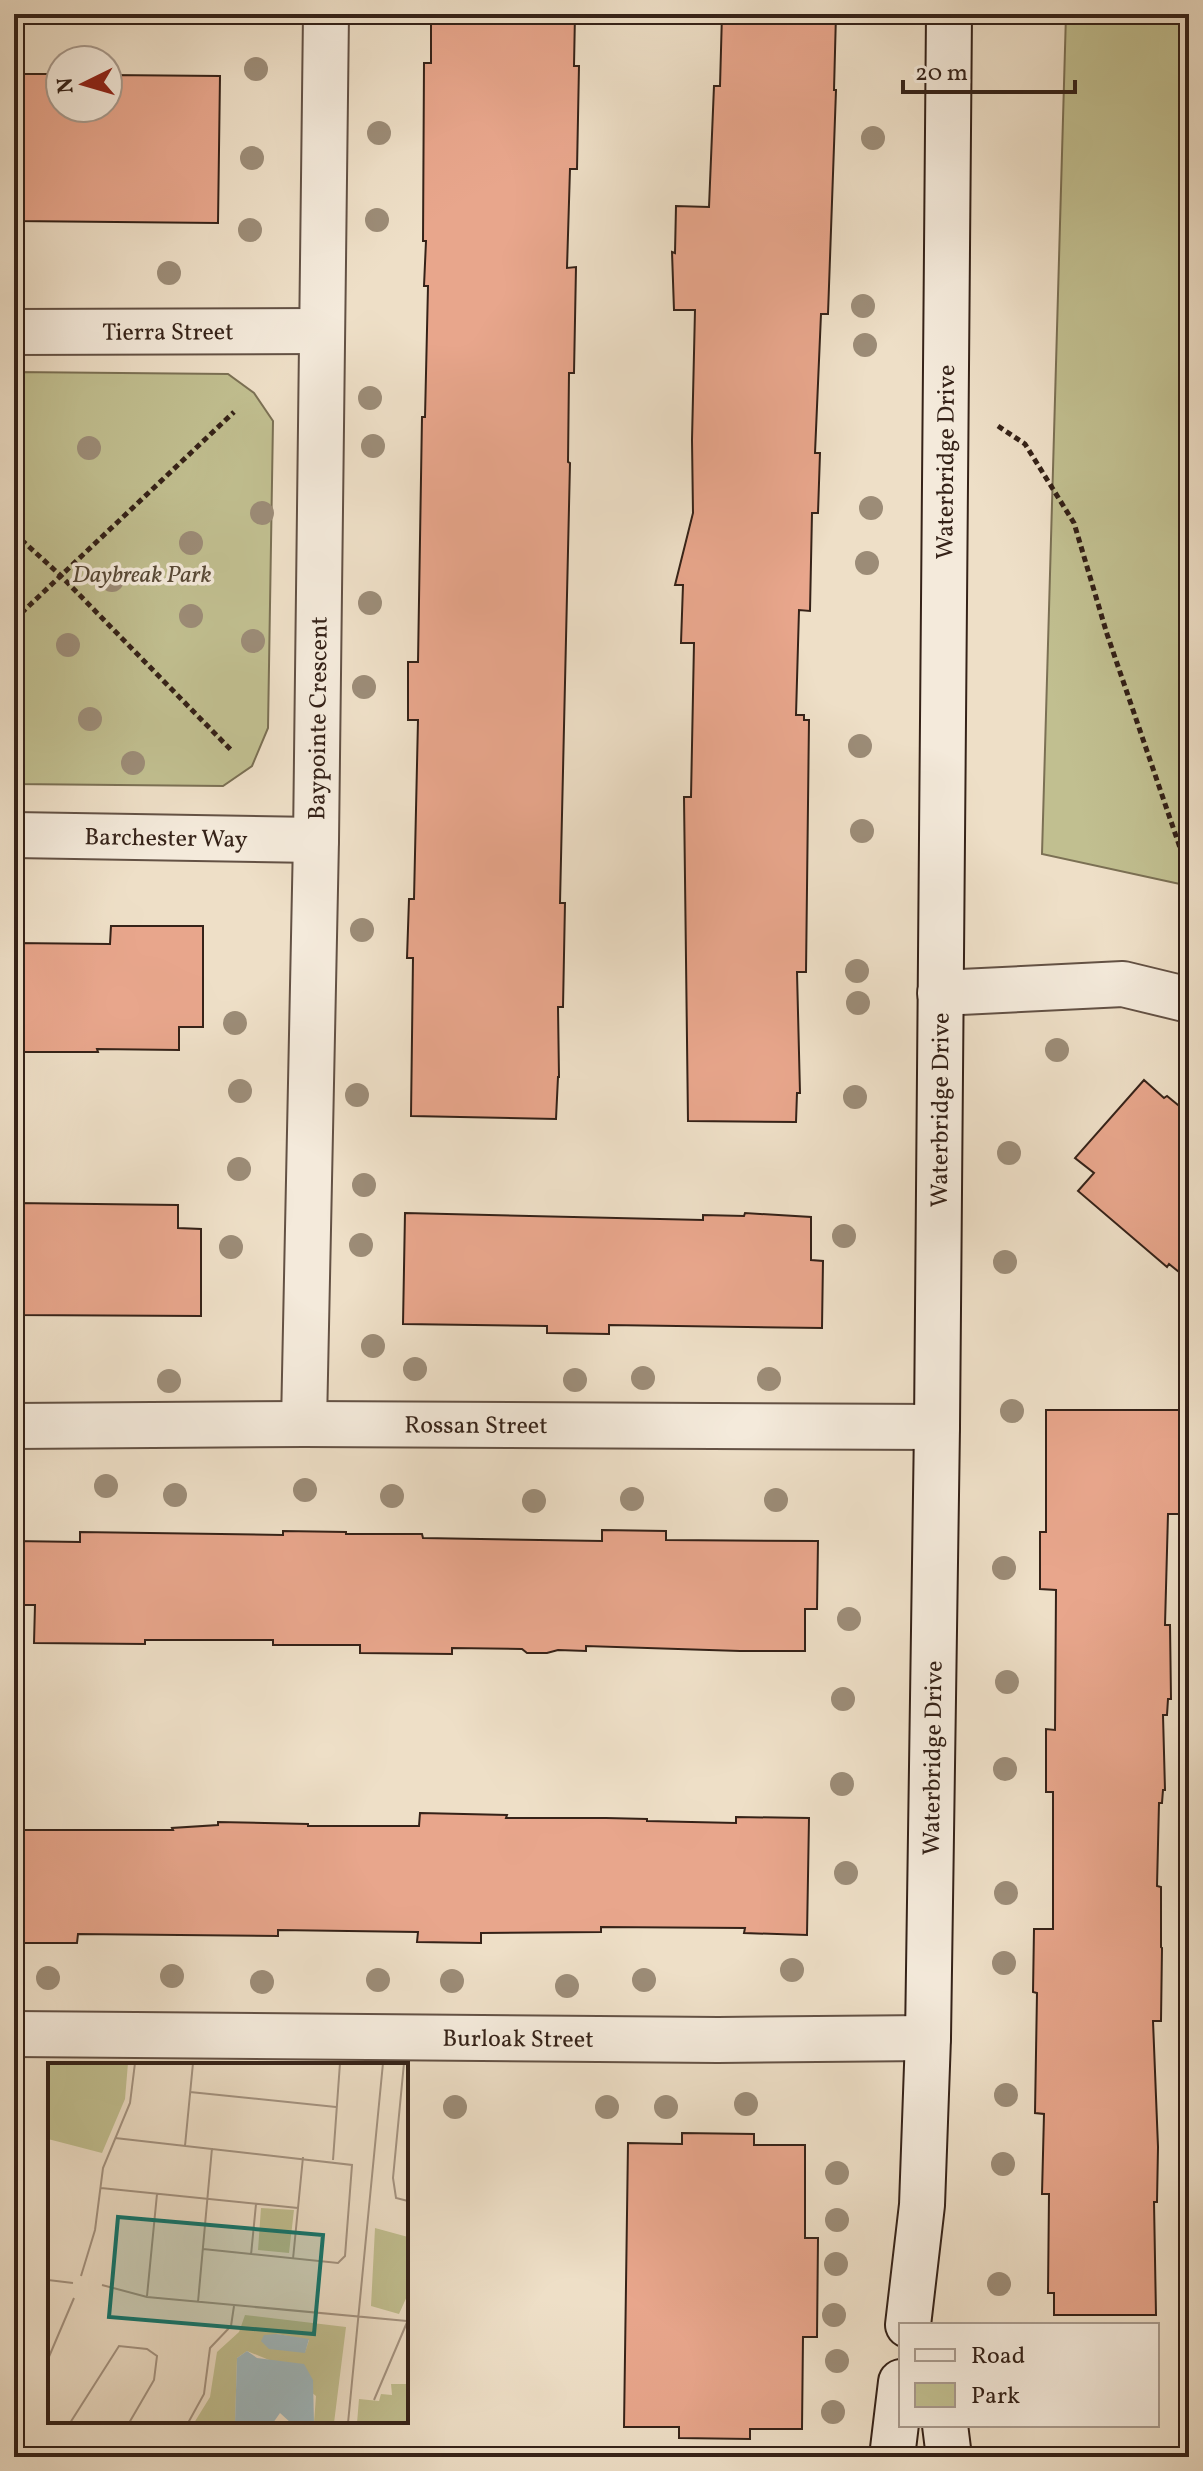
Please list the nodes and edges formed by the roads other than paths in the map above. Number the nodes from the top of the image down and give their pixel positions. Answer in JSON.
{"nodes":[{"id":1,"x":326,"y":14,"type":"edge"},
{"id":2,"x":949,"y":14,"type":"edge"},
{"id":3,"x":322,"y":331,"type":"junction"},
{"id":4,"x":14,"y":332,"type":"edge"},
{"id":5,"x":14,"y":835,"type":"edge"},
{"id":6,"x":316,"y":840,"type":"junction"},
{"id":7,"x":940,"y":993,"type":"junction"},
{"id":8,"x":1189,"y":1000,"type":"edge"},
{"id":9,"x":304,"y":1424,"type":"junction"},
{"id":10,"x":14,"y":1426,"type":"edge"},
{"id":11,"x":937,"y":1427,"type":"junction"},
{"id":12,"x":14,"y":2034,"type":"edge"},
{"id":13,"x":928,"y":2038,"type":"junction"},
{"id":14,"x":922,"y":2205,"type":"junction"},
{"id":15,"x":908,"y":2323,"type":"edge"},
{"id":16,"x":935,"y":2323,"type":"edge"},
{"id":17,"x":899,"y":2399,"type":"edge"},
{"id":18,"x":945,"y":2427,"type":"edge"},
{"id":19,"x":892,"y":2457,"type":"edge"},
{"id":20,"x":949,"y":2457,"type":"edge"}],
"edges":[{"from":1,"to":3,"type":"street","name":"Baypointe Crescent"},
{"from":2,"to":7,"type":"street","name":"Waterbridge Drive"},
{"from":3,"to":4,"type":"street","name":"Tierra Street"},
{"from":3,"to":6,"type":"street","name":"Baypointe Crescent"},
{"from":5,"to":6,"type":"street","name":"Barchester Way"},
{"from":6,"to":9,"type":"street","name":"Baypointe Crescent"},
{"from":7,"to":8,"type":"street"},
{"from":7,"to":11,"type":"street","name":"Waterbridge Drive"},
{"from":9,"to":10,"type":"street","name":"Rossan Street"},
{"from":9,"to":11,"type":"street","name":"Rossan Street"},
{"from":11,"to":13,"type":"street","name":"Waterbridge Drive"},
{"from":12,"to":13,"type":"street","name":"Burloak Street"},
{"from":13,"to":14,"type":"street","name":"Waterbridge Drive"},
{"from":14,"to":15,"type":"street","name":"Waterbridge Drive"},
{"from":14,"to":16,"type":"street","name":"Waterbridge Drive"},
{"from":17,"to":19,"type":"street"},
{"from":18,"to":20,"type":"street"}]}
